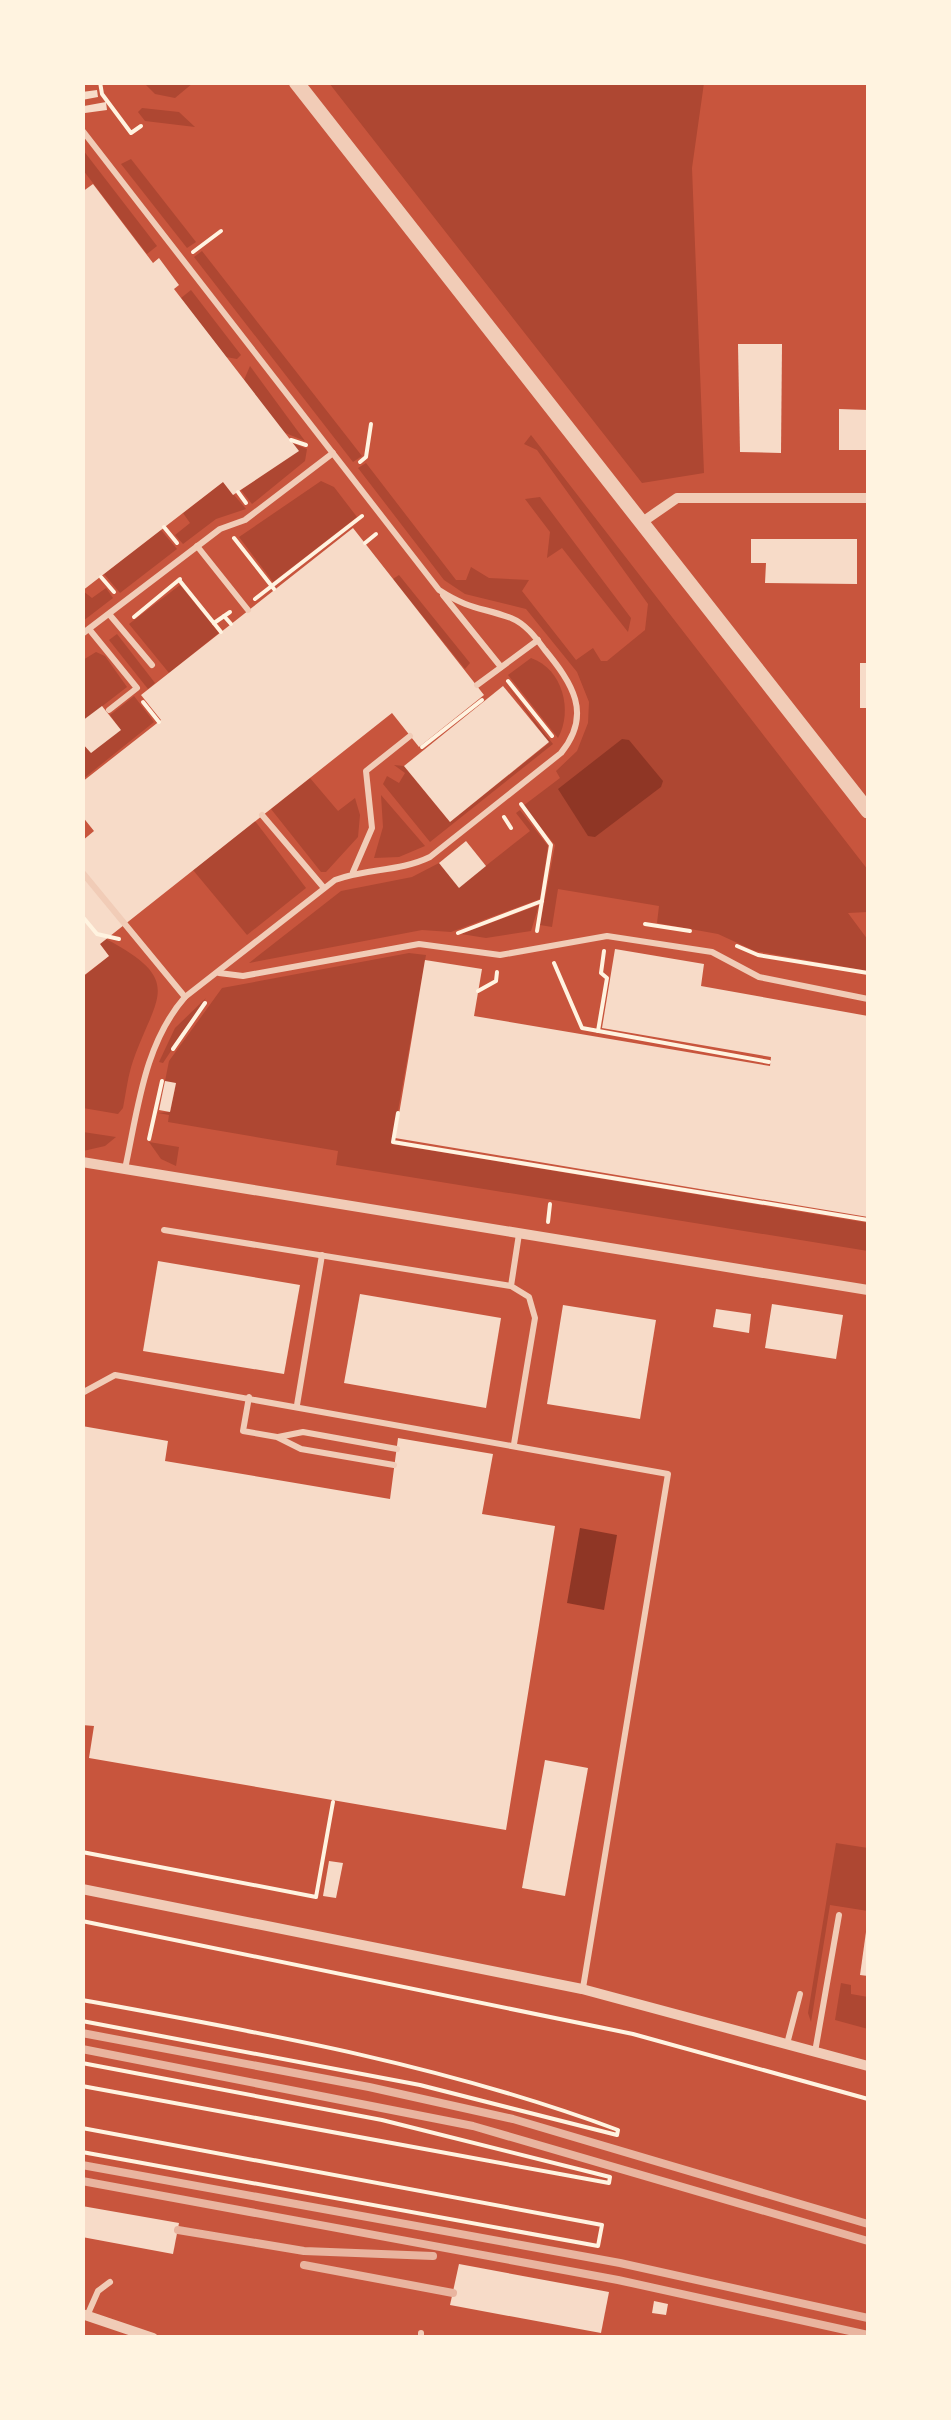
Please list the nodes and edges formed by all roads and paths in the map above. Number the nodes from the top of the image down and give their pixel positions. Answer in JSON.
{"nodes":[{"id":1,"x":100,"y":82,"type":"edge"},
{"id":2,"x":296,"y":82,"type":"edge"},
{"id":3,"x":141,"y":126,"type":"dead end"},
{"id":4,"x":82,"y":130,"type":"edge"},
{"id":5,"x":370,"y":424,"type":"dead end"},
{"id":6,"x":290,"y":440,"type":"dead end"},
{"id":7,"x":310,"y":448,"type":"dead end"},
{"id":8,"x":333,"y":453,"type":"junction"},
{"id":9,"x":366,"y":457,"type":"dead end"},
{"id":10,"x":868,"y":498,"type":"edge"},
{"id":11,"x":362,"y":516,"type":"dead end"},
{"id":12,"x":640,"y":523,"type":"junction"},
{"id":13,"x":376,"y":534,"type":"dead end"},
{"id":14,"x":233,"y":537,"type":"dead end"},
{"id":15,"x":365,"y":543,"type":"dead end"},
{"id":16,"x":197,"y":546,"type":"junction"},
{"id":17,"x":179,"y":580,"type":"dead end"},
{"id":18,"x":273,"y":588,"type":"junction"},
{"id":19,"x":439,"y":590,"type":"junction"},
{"id":20,"x":247,"y":608,"type":"junction"},
{"id":21,"x":109,"y":614,"type":"junction"},
{"id":22,"x":224,"y":616,"type":"junction"},
{"id":23,"x":214,"y":623,"type":"junction"},
{"id":24,"x":231,"y":624,"type":"dead end"},
{"id":25,"x":86,"y":631,"type":"edge"},
{"id":26,"x":221,"y":632,"type":"dead end"},
{"id":27,"x":538,"y":640,"type":"junction"},
{"id":28,"x":152,"y":664,"type":"dead end"},
{"id":29,"x":501,"y":668,"type":"junction"},
{"id":30,"x":477,"y":685,"type":"dead end"},
{"id":31,"x":134,"y":691,"type":"junction"},
{"id":32,"x":108,"y":710,"type":"dead end"},
{"id":33,"x":159,"y":722,"type":"dead end"},
{"id":34,"x":410,"y":736,"type":"dead end"},
{"id":35,"x":868,"y":811,"type":"edge"},
{"id":36,"x":262,"y":816,"type":"dead end"},
{"id":37,"x":82,"y":872,"type":"edge"},
{"id":38,"x":352,"y":874,"type":"junction"},
{"id":39,"x":324,"y":888,"type":"junction"},
{"id":40,"x":542,"y":901,"type":"dead end"},
{"id":41,"x":82,"y":916,"type":"edge"},
{"id":42,"x":452,"y":935,"type":"dead end"},
{"id":43,"x":606,"y":936,"type":"junction"},
{"id":44,"x":142,"y":944,"type":"junction"},
{"id":45,"x":548,"y":946,"type":"junction"},
{"id":46,"x":218,"y":972,"type":"junction"},
{"id":47,"x":185,"y":997,"type":"junction"},
{"id":48,"x":868,"y":998,"type":"edge"},
{"id":49,"x":598,"y":1030,"type":"junction"},
{"id":50,"x":769,"y":1062,"type":"dead end"},
{"id":51,"x":398,"y":1113,"type":"dead end"},
{"id":52,"x":82,"y":1162,"type":"edge"},
{"id":53,"x":126,"y":1168,"type":"junction"},
{"id":54,"x":868,"y":1220,"type":"edge"},
{"id":55,"x":164,"y":1230,"type":"dead end"},
{"id":56,"x":520,"y":1233,"type":"junction"},
{"id":57,"x":322,"y":1255,"type":"junction"},
{"id":58,"x":511,"y":1286,"type":"junction"},
{"id":59,"x":868,"y":1290,"type":"edge"},
{"id":60,"x":82,"y":1393,"type":"edge"},
{"id":61,"x":249,"y":1397,"type":"junction"},
{"id":62,"x":297,"y":1405,"type":"junction"},
{"id":63,"x":277,"y":1437,"type":"junction"},
{"id":64,"x":514,"y":1444,"type":"junction"},
{"id":65,"x":397,"y":1449,"type":"dead end"},
{"id":66,"x":394,"y":1465,"type":"dead end"},
{"id":67,"x":333,"y":1802,"type":"dead end"},
{"id":68,"x":82,"y":1852,"type":"edge"},
{"id":69,"x":82,"y":1889,"type":"edge"},
{"id":70,"x":839,"y":1915,"type":"dead end"},
{"id":71,"x":82,"y":1920,"type":"edge"},
{"id":72,"x":582,"y":1990,"type":"junction"},
{"id":73,"x":800,"y":1994,"type":"dead end"},
{"id":74,"x":82,"y":2000,"type":"edge"},
{"id":75,"x":82,"y":2020,"type":"edge"},
{"id":76,"x":787,"y":2044,"type":"junction"},
{"id":77,"x":815,"y":2052,"type":"junction"},
{"id":78,"x":82,"y":2063,"type":"edge"},
{"id":79,"x":868,"y":2066,"type":"edge"},
{"id":80,"x":82,"y":2086,"type":"edge"},
{"id":81,"x":868,"y":2099,"type":"edge"},
{"id":82,"x":82,"y":2128,"type":"edge"},
{"id":83,"x":82,"y":2152,"type":"edge"},
{"id":84,"x":110,"y":2282,"type":"dead end"},
{"id":85,"x":85,"y":2315,"type":"edge"},
{"id":86,"x":152,"y":2338,"type":"edge"}],
"edges":[{"from":1,"to":3,"type":"path"},
{"from":2,"to":12,"type":"street"},
{"from":4,"to":8,"type":"lane"},
{"from":5,"to":9,"type":"path"},
{"from":6,"to":7,"type":"path"},
{"from":8,"to":16,"type":"lane"},
{"from":8,"to":19,"type":"lane"},
{"from":10,"to":12,"type":"street"},
{"from":11,"to":18,"type":"path"},
{"from":12,"to":35,"type":"street"},
{"from":13,"to":15,"type":"path"},
{"from":14,"to":18,"type":"path"},
{"from":16,"to":20,"type":"lane"},
{"from":16,"to":21,"type":"lane"},
{"from":17,"to":23,"type":"path"},
{"from":18,"to":20,"type":"path"},
{"from":19,"to":27,"type":"lane"},
{"from":19,"to":29,"type":"lane"},
{"from":20,"to":22,"type":"path"},
{"from":21,"to":25,"type":"lane"},
{"from":21,"to":28,"type":"lane"},
{"from":22,"to":23,"type":"path"},
{"from":22,"to":24,"type":"path"},
{"from":23,"to":26,"type":"path"},
{"from":25,"to":31,"type":"lane"},
{"from":27,"to":29,"type":"lane"},
{"from":27,"to":38,"type":"lane"},
{"from":29,"to":30,"type":"lane"},
{"from":31,"to":32,"type":"lane"},
{"from":31,"to":33,"type":"path"},
{"from":34,"to":38,"type":"lane"},
{"from":36,"to":39,"type":"lane"},
{"from":37,"to":44,"type":"lane"},
{"from":38,"to":39,"type":"lane"},
{"from":39,"to":46,"type":"lane"},
{"from":40,"to":42,"type":"path"},
{"from":41,"to":44,"type":"path"},
{"from":43,"to":45,"type":"lane"},
{"from":43,"to":48,"type":"lane"},
{"from":43,"to":49,"type":"path"},
{"from":44,"to":47,"type":"lane"},
{"from":45,"to":46,"type":"lane"},
{"from":45,"to":49,"type":"path"},
{"from":46,"to":47,"type":"lane"},
{"from":47,"to":53,"type":"lane"},
{"from":49,"to":50,"type":"path"},
{"from":51,"to":54,"type":"path"},
{"from":52,"to":53,"type":"street"},
{"from":53,"to":56,"type":"street"},
{"from":55,"to":57,"type":"lane"},
{"from":56,"to":58,"type":"lane"},
{"from":56,"to":59,"type":"street"},
{"from":57,"to":58,"type":"lane"},
{"from":57,"to":62,"type":"lane"},
{"from":58,"to":64,"type":"lane"},
{"from":60,"to":61,"type":"lane"},
{"from":61,"to":62,"type":"lane"},
{"from":61,"to":63,"type":"lane"},
{"from":62,"to":64,"type":"lane"},
{"from":63,"to":65,"type":"lane"},
{"from":63,"to":66,"type":"lane"},
{"from":64,"to":72,"type":"lane"},
{"from":67,"to":68,"type":"path"},
{"from":69,"to":72,"type":"street"},
{"from":70,"to":77,"type":"lane"},
{"from":71,"to":81,"type":"path"},
{"from":72,"to":76,"type":"street"},
{"from":73,"to":76,"type":"lane"},
{"from":74,"to":75,"type":"path"},
{"from":76,"to":77,"type":"street"},
{"from":77,"to":79,"type":"street"},
{"from":78,"to":80,"type":"path"},
{"from":82,"to":83,"type":"path"},
{"from":84,"to":85,"type":"lane"},
{"from":85,"to":86,"type":"street"}]}
